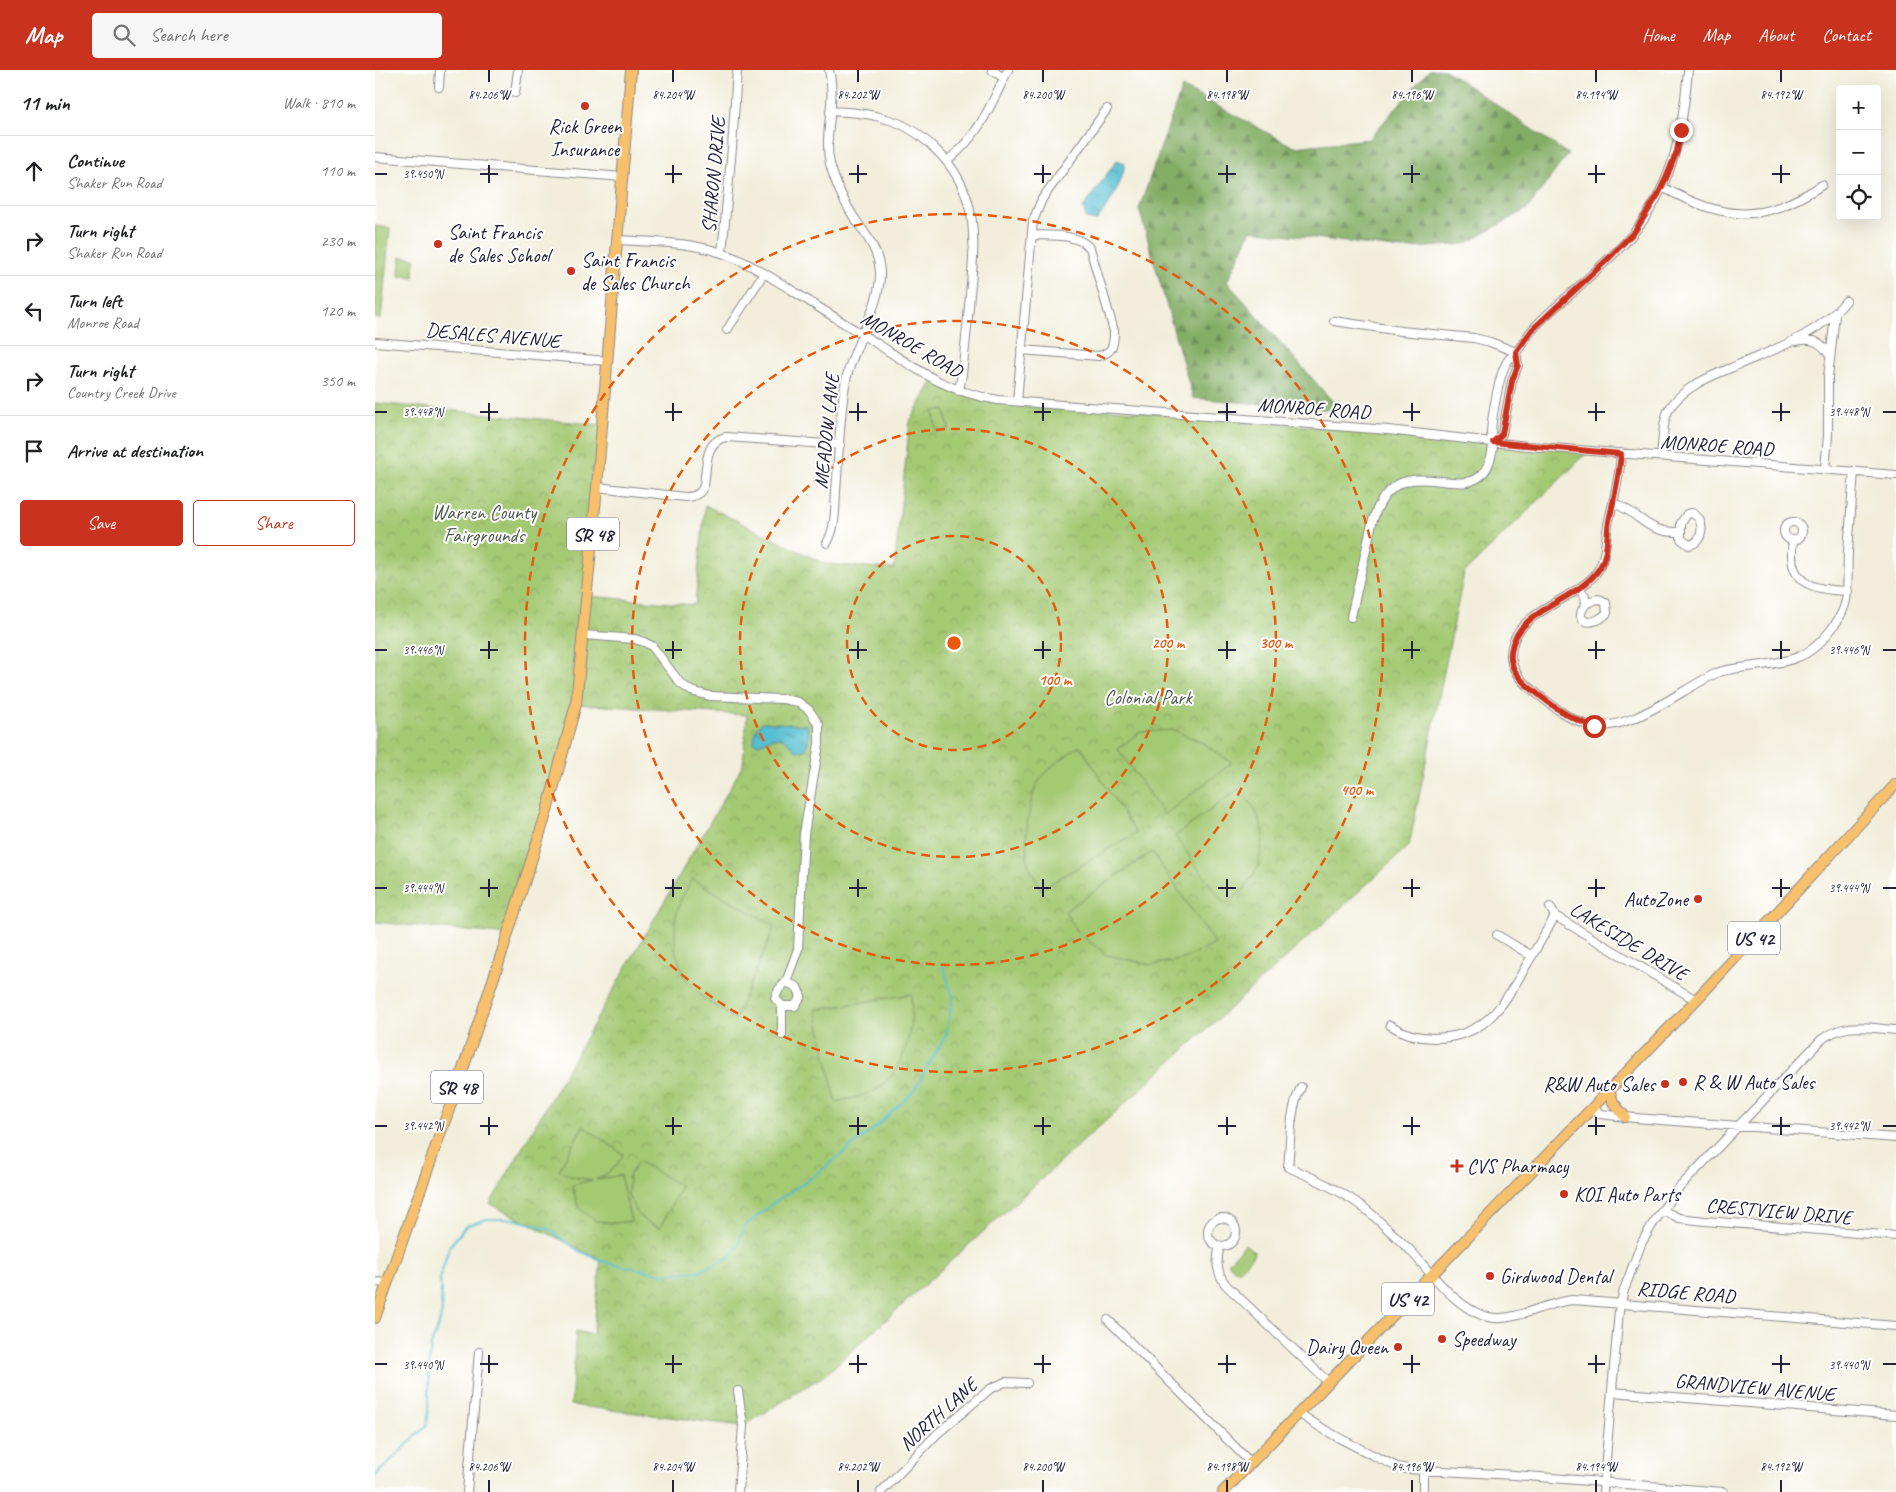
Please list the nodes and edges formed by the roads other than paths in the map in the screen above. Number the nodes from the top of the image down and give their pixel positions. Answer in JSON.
{"nodes":[{"id":1,"x":441,"y":70,"type":"edge"},
{"id":2,"x":518,"y":70,"type":"edge"},
{"id":3,"x":631,"y":70,"type":"edge"},
{"id":4,"x":737,"y":70,"type":"edge"},
{"id":5,"x":829,"y":70,"type":"edge"},
{"id":6,"x":992,"y":70,"type":"edge"},
{"id":7,"x":1008,"y":70,"type":"edge"},
{"id":8,"x":1688,"y":70,"type":"edge"},
{"id":9,"x":1004,"y":78,"type":"junction"},
{"id":10,"x":439,"y":87,"type":"dead end"},
{"id":11,"x":515,"y":93,"type":"dead end"},
{"id":12,"x":1107,"y":109,"type":"dead end"},
{"id":13,"x":830,"y":111,"type":"junction"},
{"id":14,"x":375,"y":157,"type":"edge"},
{"id":15,"x":947,"y":161,"type":"junction"},
{"id":16,"x":623,"y":177,"type":"junction"},
{"id":17,"x":1822,"y":185,"type":"dead end"},
{"id":18,"x":1662,"y":187,"type":"junction"},
{"id":19,"x":1032,"y":235,"type":"junction"},
{"id":20,"x":618,"y":240,"type":"junction"},
{"id":21,"x":722,"y":253,"type":"junction"},
{"id":22,"x":764,"y":273,"type":"junction"},
{"id":23,"x":1846,"y":302,"type":"dead end"},
{"id":24,"x":1835,"y":315,"type":"junction"},
{"id":25,"x":1334,"y":321,"type":"dead end"},
{"id":26,"x":727,"y":330,"type":"dead end"},
{"id":27,"x":861,"y":334,"type":"junction"},
{"id":28,"x":375,"y":342,"type":"edge"},
{"id":29,"x":1790,"y":342,"type":"junction"},
{"id":30,"x":1021,"y":350,"type":"junction"},
{"id":31,"x":1516,"y":352,"type":"junction"},
{"id":32,"x":1830,"y":356,"type":"junction"},
{"id":33,"x":608,"y":361,"type":"junction"},
{"id":34,"x":959,"y":391,"type":"junction"},
{"id":35,"x":1017,"y":401,"type":"junction"},
{"id":36,"x":1493,"y":442,"type":"junction"},
{"id":37,"x":840,"y":446,"type":"junction"},
{"id":38,"x":1621,"y":454,"type":"junction"},
{"id":39,"x":1661,"y":456,"type":"junction"},
{"id":40,"x":1825,"y":469,"type":"junction"},
{"id":41,"x":1854,"y":471,"type":"junction"},
{"id":42,"x":1896,"y":475,"type":"edge"},
{"id":43,"x":597,"y":487,"type":"junction"},
{"id":44,"x":1614,"y":503,"type":"junction"},
{"id":45,"x":1680,"y":532,"type":"dead end"},
{"id":46,"x":1793,"y":541,"type":"dead end"},
{"id":47,"x":827,"y":543,"type":"dead end"},
{"id":48,"x":1579,"y":588,"type":"junction"},
{"id":49,"x":1848,"y":591,"type":"junction"},
{"id":50,"x":1586,"y":604,"type":"dead end"},
{"id":51,"x":1351,"y":617,"type":"dead end"},
{"id":52,"x":583,"y":635,"type":"junction"},
{"id":53,"x":1896,"y":784,"type":"edge"},
{"id":54,"x":1550,"y":907,"type":"dead end"},
{"id":55,"x":1555,"y":916,"type":"junction"},
{"id":56,"x":1497,"y":935,"type":"dead end"},
{"id":57,"x":1532,"y":956,"type":"junction"},
{"id":58,"x":786,"y":982,"type":"junction"},
{"id":59,"x":1696,"y":1000,"type":"junction"},
{"id":60,"x":783,"y":1006,"type":"junction"},
{"id":61,"x":1391,"y":1025,"type":"dead end"},
{"id":62,"x":1896,"y":1030,"type":"edge"},
{"id":63,"x":783,"y":1035,"type":"dead end"},
{"id":64,"x":1301,"y":1087,"type":"dead end"},
{"id":65,"x":1609,"y":1090,"type":"junction"},
{"id":66,"x":1593,"y":1107,"type":"junction"},
{"id":67,"x":1625,"y":1117,"type":"junction"},
{"id":68,"x":1737,"y":1127,"type":"junction"},
{"id":69,"x":1896,"y":1138,"type":"edge"},
{"id":70,"x":1662,"y":1210,"type":"junction"},
{"id":71,"x":1896,"y":1236,"type":"edge"},
{"id":72,"x":1219,"y":1246,"type":"dead end"},
{"id":73,"x":1431,"y":1274,"type":"junction"},
{"id":74,"x":375,"y":1282,"type":"edge"},
{"id":75,"x":387,"y":1283,"type":"junction"},
{"id":76,"x":1621,"y":1303,"type":"junction"},
{"id":77,"x":375,"y":1318,"type":"edge"},
{"id":78,"x":1108,"y":1320,"type":"dead end"},
{"id":79,"x":1896,"y":1326,"type":"edge"},
{"id":80,"x":479,"y":1352,"type":"dead end"},
{"id":81,"x":1328,"y":1382,"type":"junction"},
{"id":82,"x":1027,"y":1383,"type":"dead end"},
{"id":83,"x":738,"y":1392,"type":"dead end"},
{"id":84,"x":1612,"y":1392,"type":"junction"},
{"id":85,"x":1299,"y":1413,"type":"junction"},
{"id":86,"x":1896,"y":1415,"type":"edge"},
{"id":87,"x":1251,"y":1463,"type":"junction"},
{"id":88,"x":1423,"y":1470,"type":"junction"},
{"id":89,"x":1604,"y":1483,"type":"junction"},
{"id":90,"x":467,"y":1492,"type":"edge"},
{"id":91,"x":738,"y":1492,"type":"edge"},
{"id":92,"x":881,"y":1492,"type":"edge"},
{"id":93,"x":1223,"y":1492,"type":"edge"},
{"id":94,"x":1423,"y":1492,"type":"edge"},
{"id":95,"x":1603,"y":1492,"type":"edge"},
{"id":96,"x":1723,"y":1492,"type":"edge"}],
"edges":[{"from":1,"to":10,"type":"street"},
{"from":2,"to":11,"type":"street"},
{"from":3,"to":16,"type":"main road","number":"SR 48"},
{"from":4,"to":21,"type":"street","name":"SHARON DRIVE"},
{"from":5,"to":13,"type":"street","name":"MEADOW LANE"},
{"from":6,"to":9,"type":"street"},
{"from":7,"to":9,"type":"street"},
{"from":8,"to":18,"type":"street"},
{"from":9,"to":15,"type":"street"},
{"from":12,"to":19,"type":"street"},
{"from":13,"to":15,"type":"street"},
{"from":13,"to":27,"type":"street","name":"MEADOW LANE"},
{"from":14,"to":16,"type":"street"},
{"from":15,"to":34,"type":"street"},
{"from":16,"to":20,"type":"main road","number":"SR 48"},
{"from":17,"to":18,"type":"street"},
{"from":18,"to":31,"type":"street"},
{"from":19,"to":30,"type":"street"},
{"from":19,"to":30,"type":"street"},
{"from":20,"to":21,"type":"street","name":"MONROE ROAD"},
{"from":20,"to":33,"type":"main road","number":"SR 48"},
{"from":21,"to":22,"type":"street","name":"MONROE ROAD"},
{"from":22,"to":26,"type":"street"},
{"from":22,"to":27,"type":"street","name":"MONROE ROAD"},
{"from":23,"to":24,"type":"street"},
{"from":24,"to":29,"type":"street"},
{"from":24,"to":32,"type":"street"},
{"from":25,"to":31,"type":"street"},
{"from":27,"to":34,"type":"street","name":"MONROE ROAD"},
{"from":27,"to":37,"type":"street","name":"MEADOW LANE"},
{"from":28,"to":33,"type":"street","name":"DESALES AVENUE"},
{"from":29,"to":32,"type":"street"},
{"from":29,"to":39,"type":"street"},
{"from":30,"to":35,"type":"street"},
{"from":31,"to":36,"type":"street"},
{"from":31,"to":36,"type":"street"},
{"from":32,"to":40,"type":"street"},
{"from":33,"to":43,"type":"main road","number":"SR 48"},
{"from":34,"to":35,"type":"street","name":"MONROE ROAD"},
{"from":35,"to":36,"type":"street","name":"MONROE ROAD"},
{"from":36,"to":38,"type":"street","name":"MONROE ROAD"},
{"from":36,"to":51,"type":"street"},
{"from":37,"to":43,"type":"street"},
{"from":37,"to":47,"type":"street","name":"MEADOW LANE"},
{"from":38,"to":39,"type":"street","name":"MONROE ROAD"},
{"from":38,"to":44,"type":"street"},
{"from":39,"to":40,"type":"street","name":"MONROE ROAD"},
{"from":40,"to":41,"type":"street","name":"MONROE ROAD"},
{"from":41,"to":42,"type":"street","name":"MONROE ROAD"},
{"from":41,"to":49,"type":"street"},
{"from":43,"to":52,"type":"main road","number":"SR 48"},
{"from":44,"to":45,"type":"street"},
{"from":44,"to":48,"type":"street"},
{"from":46,"to":49,"type":"street"},
{"from":48,"to":49,"type":"street"},
{"from":48,"to":50,"type":"street"},
{"from":52,"to":58,"type":"street"},
{"from":52,"to":75,"type":"main road","number":"SR 48"},
{"from":53,"to":59,"type":"main road","number":"US 42"},
{"from":54,"to":55,"type":"street","name":"LAKESIDE DRIVE"},
{"from":55,"to":57,"type":"street"},
{"from":55,"to":59,"type":"street","name":"LAKESIDE DRIVE"},
{"from":56,"to":57,"type":"street"},
{"from":57,"to":61,"type":"street"},
{"from":58,"to":60,"type":"street"},
{"from":58,"to":60,"type":"street"},
{"from":59,"to":65,"type":"main road","number":"US 42"},
{"from":60,"to":63,"type":"street"},
{"from":62,"to":68,"type":"street"},
{"from":64,"to":73,"type":"street","name":"RIDGE ROAD"},
{"from":65,"to":66,"type":"main road","number":"US 42"},
{"from":65,"to":67,"type":"main road"},
{"from":66,"to":67,"type":"street"},
{"from":66,"to":73,"type":"main road","number":"US 42"},
{"from":67,"to":68,"type":"street"},
{"from":68,"to":69,"type":"street"},
{"from":68,"to":70,"type":"street"},
{"from":70,"to":71,"type":"street","name":"CRESTVIEW DRIVE"},
{"from":70,"to":76,"type":"street"},
{"from":72,"to":81,"type":"street"},
{"from":73,"to":76,"type":"street","name":"RIDGE ROAD"},
{"from":73,"to":81,"type":"main road","number":"US 42"},
{"from":74,"to":75,"type":"street"},
{"from":75,"to":77,"type":"main road","number":"SR 48"},
{"from":76,"to":79,"type":"street","name":"RIDGE ROAD"},
{"from":76,"to":84,"type":"street"},
{"from":78,"to":87,"type":"street"},
{"from":80,"to":90,"type":"street"},
{"from":81,"to":85,"type":"main road","number":"US 42"},
{"from":82,"to":92,"type":"street","name":"NORTH LANE"},
{"from":83,"to":91,"type":"street"},
{"from":84,"to":86,"type":"street","name":"GRANDVIEW AVENUE"},
{"from":84,"to":89,"type":"street"},
{"from":85,"to":87,"type":"main road","number":"US 42"},
{"from":85,"to":88,"type":"street"},
{"from":87,"to":93,"type":"main road","number":"US 42"},
{"from":88,"to":89,"type":"street"},
{"from":88,"to":94,"type":"street"},
{"from":89,"to":95,"type":"street"},
{"from":89,"to":96,"type":"street"}]}
